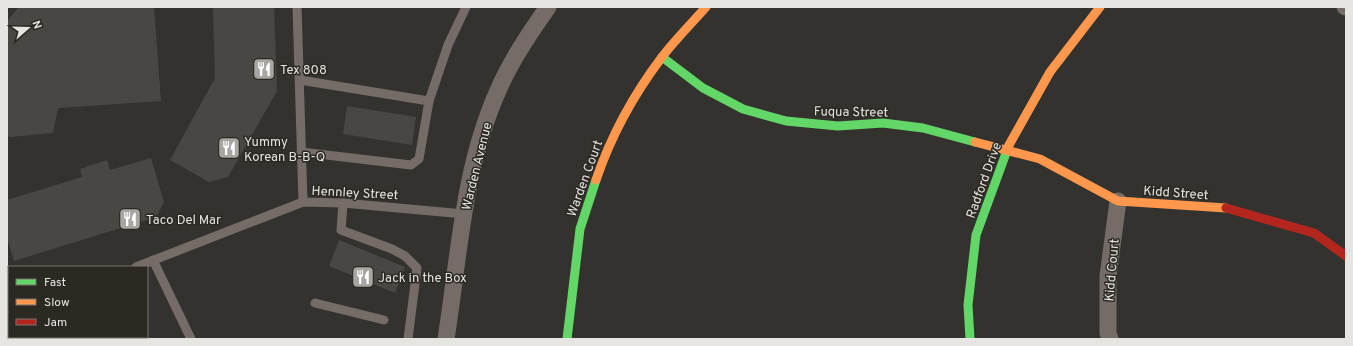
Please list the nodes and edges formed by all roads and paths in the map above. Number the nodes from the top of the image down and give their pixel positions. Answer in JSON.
{"nodes":[{"id":1,"x":296,"y":7,"type":"edge"},
{"id":2,"x":466,"y":7,"type":"edge"},
{"id":3,"x":548,"y":7,"type":"edge"},
{"id":4,"x":706,"y":7,"type":"edge"},
{"id":5,"x":1100,"y":7,"type":"edge"},
{"id":6,"x":662,"y":57,"type":"junction"},
{"id":7,"x":300,"y":80,"type":"junction"},
{"id":8,"x":429,"y":101,"type":"junction"},
{"id":9,"x":1006,"y":150,"type":"junction"},
{"id":10,"x":301,"y":152,"type":"junction"},
{"id":11,"x":1118,"y":201,"type":"junction"},
{"id":12,"x":303,"y":202,"type":"junction"},
{"id":13,"x":343,"y":203,"type":"junction"},
{"id":14,"x":464,"y":214,"type":"junction"},
{"id":15,"x":1346,"y":256,"type":"edge"},
{"id":16,"x":153,"y":260,"type":"junction"},
{"id":17,"x":138,"y":266,"type":"edge"},
{"id":18,"x":315,"y":303,"type":"dead end"},
{"id":19,"x":384,"y":320,"type":"dead end"},
{"id":20,"x":191,"y":339,"type":"edge"},
{"id":21,"x":408,"y":339,"type":"edge"},
{"id":22,"x":446,"y":339,"type":"edge"},
{"id":23,"x":566,"y":339,"type":"edge"},
{"id":24,"x":970,"y":339,"type":"edge"},
{"id":25,"x":1110,"y":339,"type":"edge"}],
"edges":[{"from":1,"to":7,"type":"lane"},
{"from":2,"to":8,"type":"lane"},
{"from":3,"to":14,"type":"street","name":"Warden Avenue"},
{"from":4,"to":6,"type":"street","name":"Warden Court"},
{"from":5,"to":9,"type":"street","name":"Radford Drive"},
{"from":6,"to":9,"type":"street","name":"Fuqua Street"},
{"from":6,"to":23,"type":"street","name":"Warden Court"},
{"from":7,"to":8,"type":"lane"},
{"from":7,"to":10,"type":"lane"},
{"from":8,"to":10,"type":"lane"},
{"from":9,"to":11,"type":"street","name":"Kidd Street"},
{"from":9,"to":24,"type":"street","name":"Radford Drive"},
{"from":10,"to":12,"type":"lane"},
{"from":11,"to":15,"type":"street","name":"Kidd Street"},
{"from":11,"to":25,"type":"street","name":"Kidd Court"},
{"from":12,"to":13,"type":"lane","name":"Hennley Street"},
{"from":12,"to":16,"type":"lane","name":"Hennley Street"},
{"from":13,"to":14,"type":"lane","name":"Hennley Street"},
{"from":13,"to":21,"type":"lane"},
{"from":14,"to":22,"type":"street","name":"Warden Avenue"},
{"from":16,"to":17,"type":"lane","name":"Hennley Street"},
{"from":16,"to":20,"type":"lane"},
{"from":18,"to":19,"type":"lane"}]}
